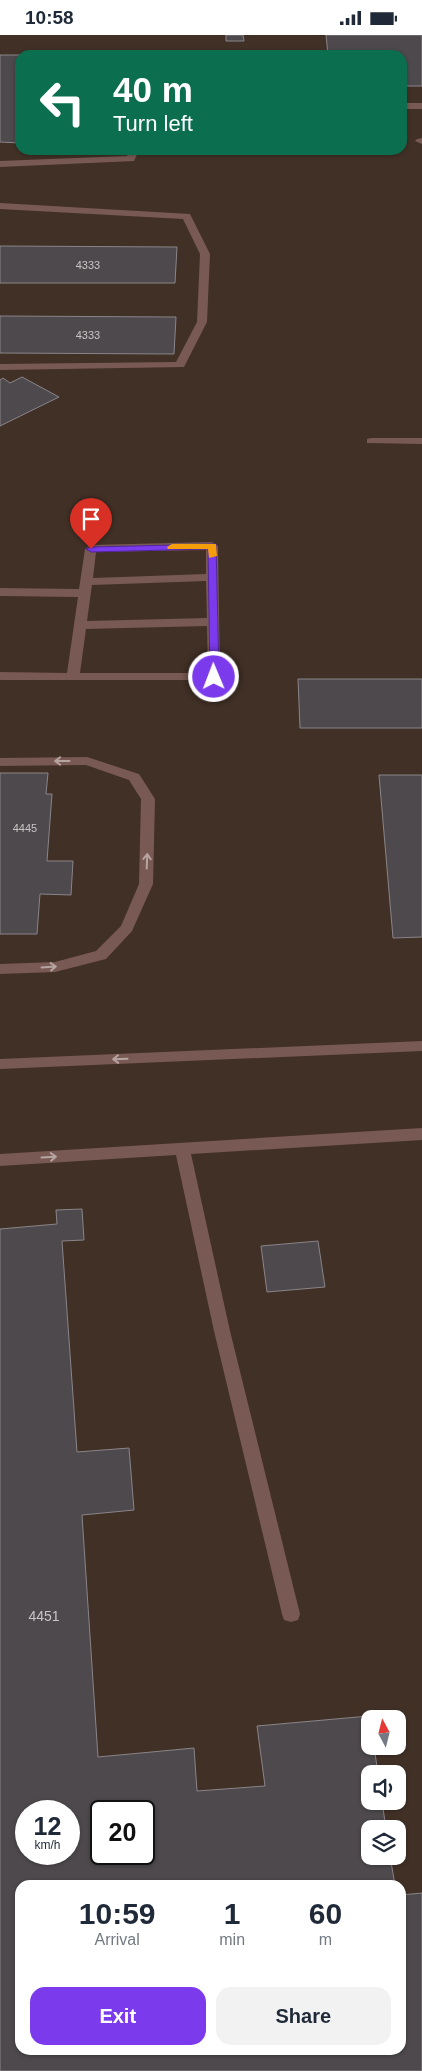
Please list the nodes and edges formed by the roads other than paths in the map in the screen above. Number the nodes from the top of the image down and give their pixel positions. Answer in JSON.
{"nodes":[{"id":1,"x":407,"y":106,"type":"edge"},
{"id":2,"x":422,"y":106,"type":"edge"},
{"id":3,"x":132,"y":155,"type":"edge"},
{"id":4,"x":0,"y":165,"type":"edge"},
{"id":5,"x":0,"y":206,"type":"edge"},
{"id":6,"x":0,"y":367,"type":"edge"},
{"id":7,"x":370,"y":441,"type":"dead end"},
{"id":8,"x":422,"y":441,"type":"edge"},
{"id":9,"x":213,"y":577,"type":"junction"},
{"id":10,"x":85,"y":587,"type":"junction"},
{"id":11,"x":0,"y":592,"type":"edge"},
{"id":12,"x":213,"y":622,"type":"junction"},
{"id":13,"x":80,"y":625,"type":"junction"},
{"id":14,"x":0,"y":676,"type":"edge"},
{"id":15,"x":73,"y":677,"type":"junction"},
{"id":16,"x":0,"y":762,"type":"edge"},
{"id":17,"x":0,"y":969,"type":"edge"},
{"id":18,"x":422,"y":1046,"type":"edge"},
{"id":19,"x":0,"y":1064,"type":"edge"},
{"id":20,"x":422,"y":1134,"type":"edge"},
{"id":21,"x":182,"y":1149,"type":"junction"},
{"id":22,"x":0,"y":1159,"type":"edge"},
{"id":23,"x":291,"y":1614,"type":"dead end"}],
"edges":[{"from":1,"to":2,"type":"lane"},
{"from":3,"to":4,"type":"lane"},
{"from":5,"to":6,"type":"lane"},
{"from":7,"to":8,"type":"lane"},
{"from":9,"to":10,"type":"lane"},
{"from":9,"to":10,"type":"lane"},
{"from":9,"to":12,"type":"lane"},
{"from":10,"to":11,"type":"lane"},
{"from":10,"to":13,"type":"lane"},
{"from":12,"to":13,"type":"lane"},
{"from":12,"to":15,"type":"lane"},
{"from":13,"to":15,"type":"lane"},
{"from":14,"to":15,"type":"lane"},
{"from":17,"to":16,"type":"lane","one_way":true},
{"from":18,"to":19,"type":"lane","one_way":true},
{"from":20,"to":21,"type":"lane"},
{"from":22,"to":21,"type":"lane","one_way":true},
{"from":21,"to":23,"type":"lane"}]}
